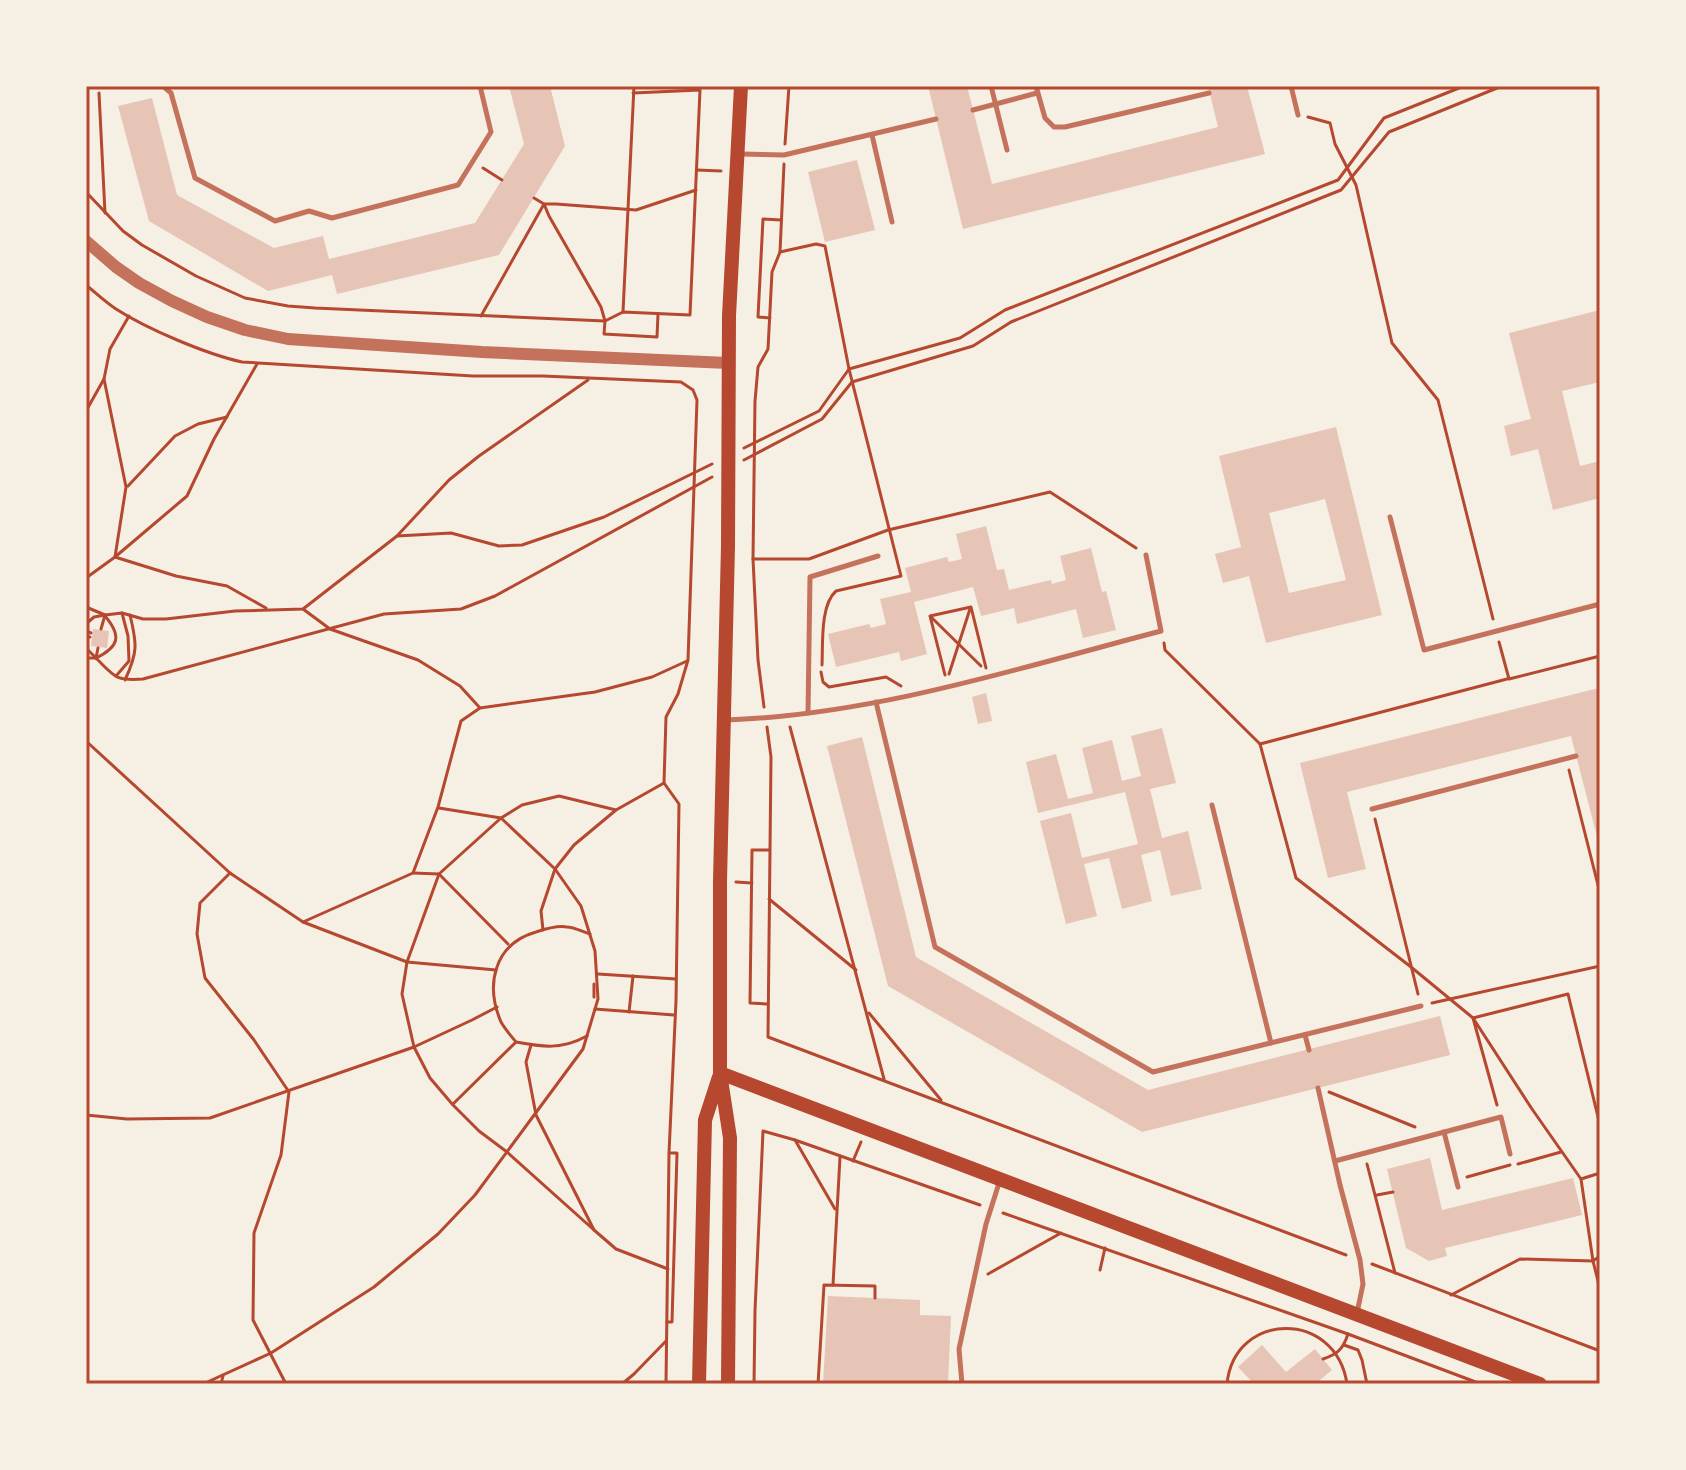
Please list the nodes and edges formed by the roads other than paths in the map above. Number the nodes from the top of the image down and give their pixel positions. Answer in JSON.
{"nodes":[{"id":1,"x":163,"y":86,"type":"edge"},
{"id":2,"x":480,"y":86,"type":"edge"},
{"id":3,"x":741,"y":86,"type":"edge"},
{"id":4,"x":991,"y":86,"type":"edge"},
{"id":5,"x":1291,"y":86,"type":"edge"},
{"id":6,"x":1037,"y":89,"type":"edge"},
{"id":7,"x":1209,"y":93,"type":"dead end"},
{"id":8,"x":996,"y":104,"type":"junction"},
{"id":9,"x":973,"y":110,"type":"dead end"},
{"id":10,"x":1298,"y":115,"type":"road end"},
{"id":11,"x":936,"y":119,"type":"dead end"},
{"id":12,"x":872,"y":135,"type":"junction"},
{"id":13,"x":1007,"y":150,"type":"dead end"},
{"id":14,"x":737,"y":154,"type":"junction"},
{"id":15,"x":892,"y":222,"type":"dead end"},
{"id":16,"x":86,"y":241,"type":"edge"},
{"id":17,"x":728,"y":363,"type":"junction"},
{"id":18,"x":1390,"y":517,"type":"dead end"},
{"id":19,"x":1146,"y":555,"type":"road end"},
{"id":20,"x":878,"y":556,"type":"dead end"},
{"id":21,"x":1600,"y":604,"type":"edge"},
{"id":22,"x":876,"y":702,"type":"junction"},
{"id":23,"x":808,"y":713,"type":"junction"},
{"id":24,"x":723,"y":720,"type":"junction"},
{"id":25,"x":1576,"y":756,"type":"dead end"},
{"id":26,"x":1212,"y":805,"type":"dead end"},
{"id":27,"x":1372,"y":809,"type":"road end"},
{"id":28,"x":1421,"y":1006,"type":"road end"},
{"id":29,"x":1305,"y":1035,"type":"junction"},
{"id":30,"x":1271,"y":1043,"type":"junction"},
{"id":31,"x":1309,"y":1050,"type":"dead end"},
{"id":32,"x":720,"y":1073,"type":"junction"},
{"id":33,"x":1318,"y":1088,"type":"road end"},
{"id":34,"x":1444,"y":1132,"type":"junction"},
{"id":35,"x":1510,"y":1154,"type":"dead end"},
{"id":36,"x":1335,"y":1161,"type":"junction"},
{"id":37,"x":1001,"y":1179,"type":"junction"},
{"id":38,"x":1458,"y":1187,"type":"dead end"},
{"id":39,"x":1357,"y":1314,"type":"junction"},
{"id":40,"x":1531,"y":1382,"type":"edge"},
{"id":41,"x":699,"y":1384,"type":"edge"},
{"id":42,"x":728,"y":1384,"type":"edge"},
{"id":43,"x":962,"y":1384,"type":"edge"}],
"edges":[{"from":1,"to":2,"type":"lane"},
{"from":3,"to":14,"type":"main road"},
{"from":4,"to":8,"type":"lane"},
{"from":5,"to":10,"type":"lane"},
{"from":6,"to":7,"type":"lane"},
{"from":6,"to":8,"type":"lane"},
{"from":8,"to":9,"type":"lane"},
{"from":8,"to":13,"type":"lane"},
{"from":11,"to":12,"type":"lane"},
{"from":12,"to":14,"type":"lane"},
{"from":12,"to":15,"type":"lane"},
{"from":14,"to":17,"type":"main road"},
{"from":16,"to":17,"type":"street"},
{"from":17,"to":24,"type":"main road"},
{"from":18,"to":21,"type":"lane"},
{"from":19,"to":22,"type":"lane"},
{"from":20,"to":23,"type":"lane"},
{"from":22,"to":23,"type":"lane"},
{"from":22,"to":30,"type":"lane"},
{"from":23,"to":24,"type":"lane"},
{"from":24,"to":32,"type":"main road"},
{"from":25,"to":27,"type":"lane"},
{"from":26,"to":30,"type":"lane"},
{"from":28,"to":29,"type":"lane"},
{"from":29,"to":30,"type":"lane"},
{"from":29,"to":31,"type":"lane"},
{"from":32,"to":37,"type":"main road"},
{"from":32,"to":41,"type":"main road"},
{"from":32,"to":42,"type":"main road"},
{"from":33,"to":36,"type":"lane"},
{"from":34,"to":35,"type":"lane"},
{"from":34,"to":36,"type":"lane"},
{"from":34,"to":38,"type":"lane"},
{"from":36,"to":39,"type":"lane"},
{"from":37,"to":39,"type":"main road"},
{"from":37,"to":43,"type":"lane"},
{"from":39,"to":40,"type":"main road"}]}
